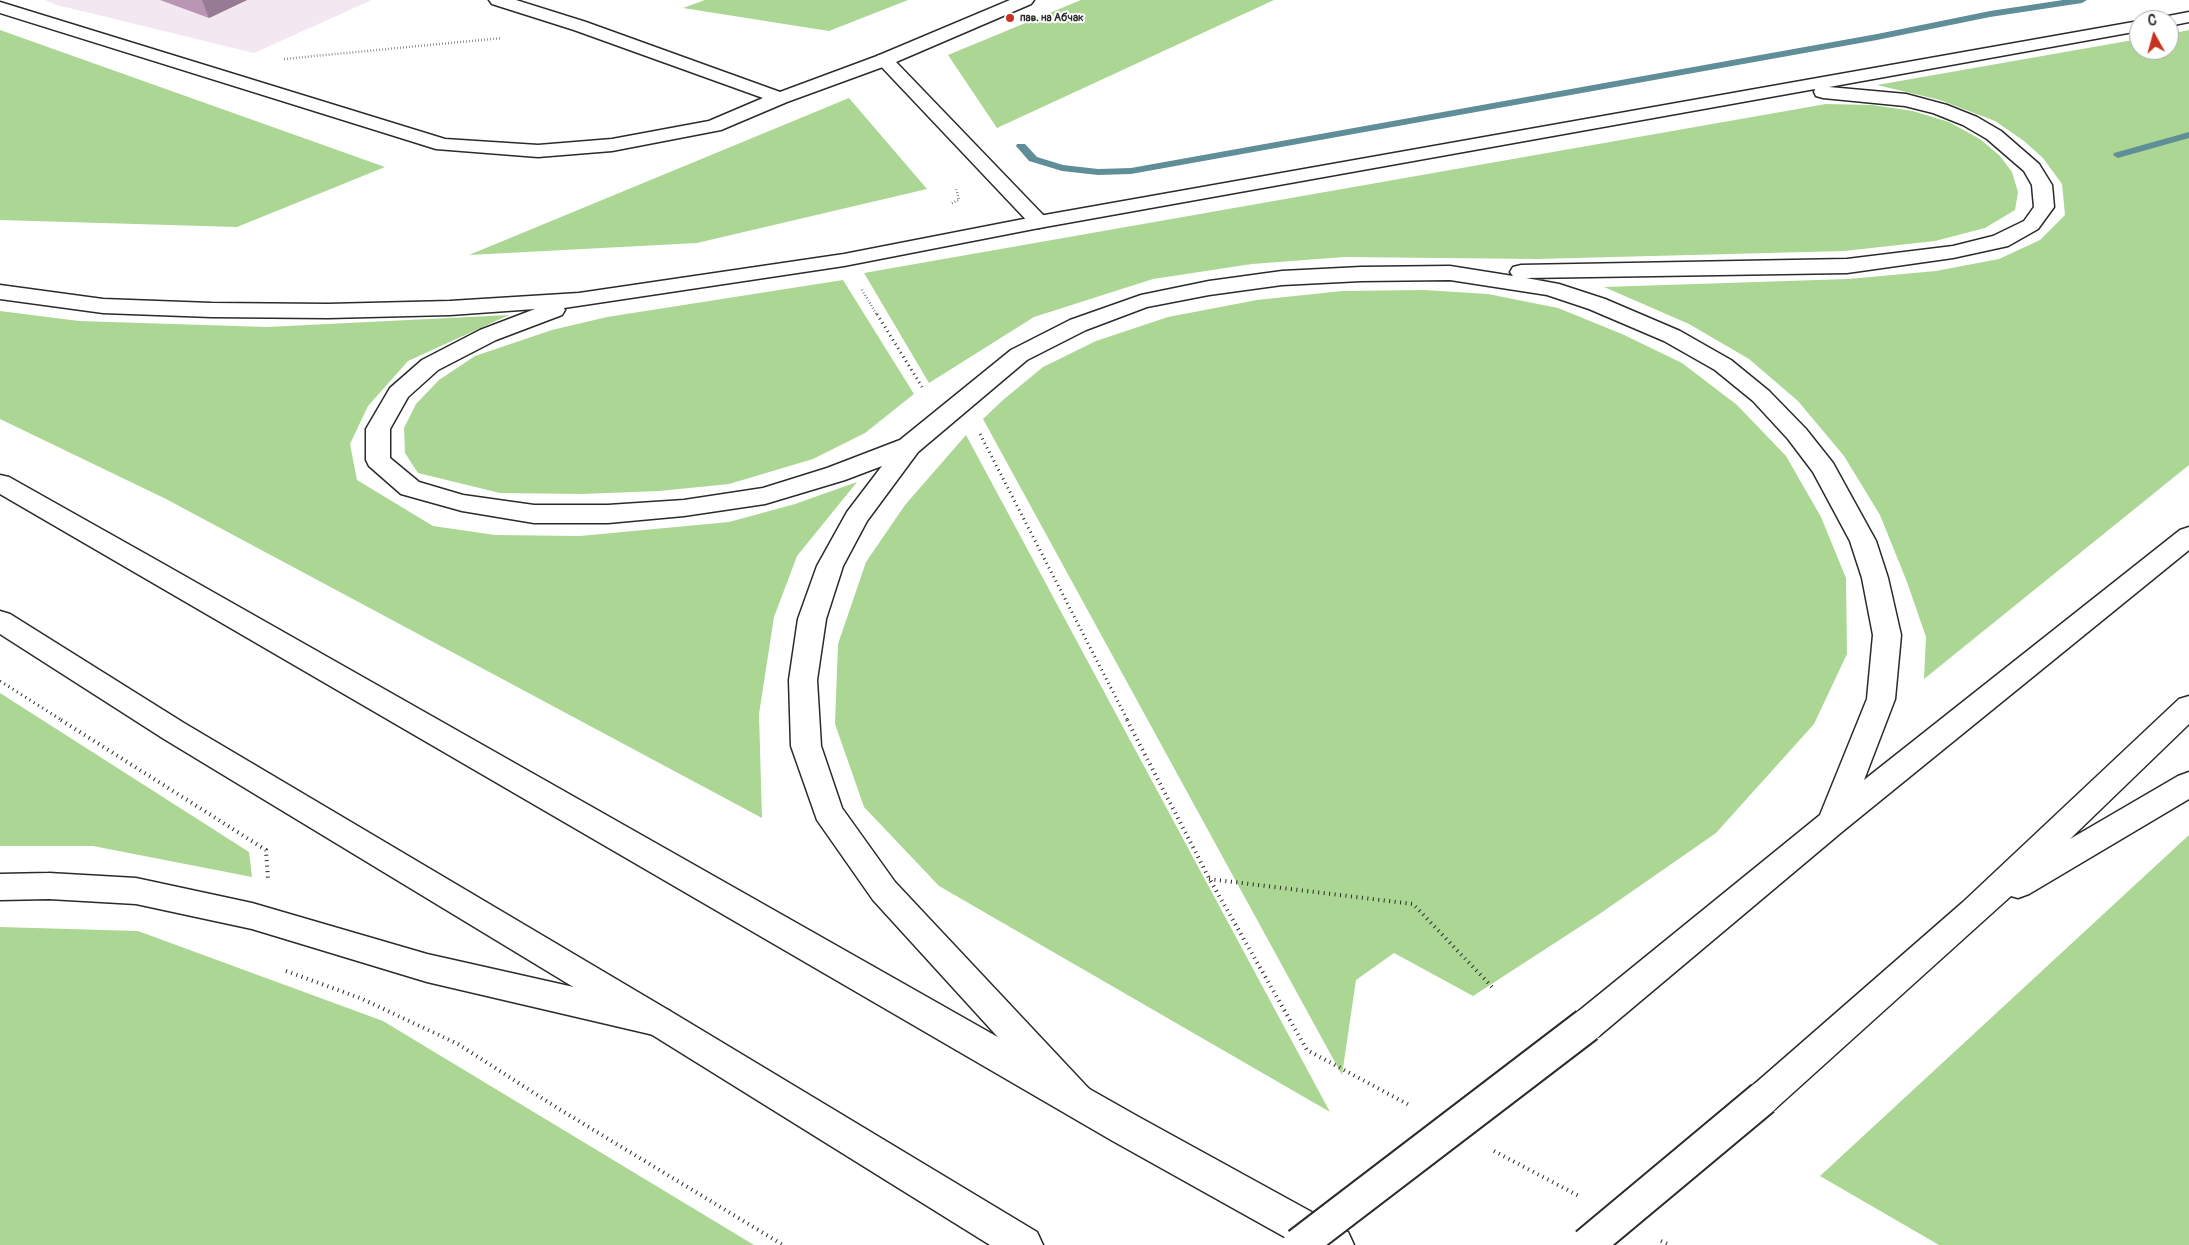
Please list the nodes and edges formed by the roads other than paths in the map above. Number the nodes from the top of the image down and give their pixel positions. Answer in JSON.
{"nodes":[{"id":1,"x":498,"y":0,"type":"edge"},
{"id":2,"x":1025,"y":0,"type":"edge"},
{"id":3,"x":0,"y":7,"type":"edge"},
{"id":4,"x":2129,"y":28,"type":"edge"},
{"id":5,"x":884,"y":60,"type":"junction"},
{"id":6,"x":1769,"y":92,"type":"junction"},
{"id":7,"x":780,"y":98,"type":"junction"},
{"id":8,"x":1039,"y":222,"type":"junction"},
{"id":9,"x":1450,"y":273,"type":"junction"},
{"id":10,"x":0,"y":292,"type":"edge"},
{"id":11,"x":579,"y":300,"type":"junction"},
{"id":12,"x":908,"y":446,"type":"junction"},
{"id":13,"x":0,"y":483,"type":"edge"},
{"id":14,"x":2189,"y":536,"type":"edge"},
{"id":15,"x":0,"y":621,"type":"edge"},
{"id":16,"x":2189,"y":707,"type":"edge"},
{"id":17,"x":2189,"y":784,"type":"edge"},
{"id":18,"x":1832,"y":822,"type":"junction"},
{"id":19,"x":0,"y":887,"type":"edge"},
{"id":20,"x":1974,"y":911,"type":"junction"},
{"id":21,"x":658,"y":1021,"type":"junction"},
{"id":22,"x":1080,"y":1103,"type":"junction"},
{"id":23,"x":1024,"y":1245,"type":"edge"},
{"id":24,"x":1298,"y":1245,"type":"edge"},
{"id":25,"x":1335,"y":1245,"type":"edge"},
{"id":26,"x":1587,"y":1245,"type":"edge"}],
"edges":[{"from":1,"to":7,"type":"main road"},
{"from":2,"to":5,"type":"main road"},
{"from":3,"to":7,"type":"main road"},
{"from":4,"to":6,"type":"main road"},
{"from":5,"to":7,"type":"main road"},
{"from":5,"to":8,"type":"main road"},
{"from":6,"to":8,"type":"main road"},
{"from":6,"to":9,"type":"main road"},
{"from":8,"to":11,"type":"main road"},
{"from":9,"to":12,"type":"main road"},
{"from":9,"to":18,"type":"main road"},
{"from":10,"to":11,"type":"main road"},
{"from":11,"to":12,"type":"main road"},
{"from":12,"to":22,"type":"main road"},
{"from":13,"to":22,"type":"main road"},
{"from":14,"to":18,"type":"main road"},
{"from":15,"to":21,"type":"main road"},
{"from":16,"to":20,"type":"main road"},
{"from":17,"to":20,"type":"main road"},
{"from":18,"to":24,"type":"main road","bridge":true},
{"from":19,"to":21,"type":"main road"},
{"from":20,"to":26,"type":"main road","bridge":true},
{"from":21,"to":23,"type":"main road"},
{"from":22,"to":25,"type":"main road"}]}
